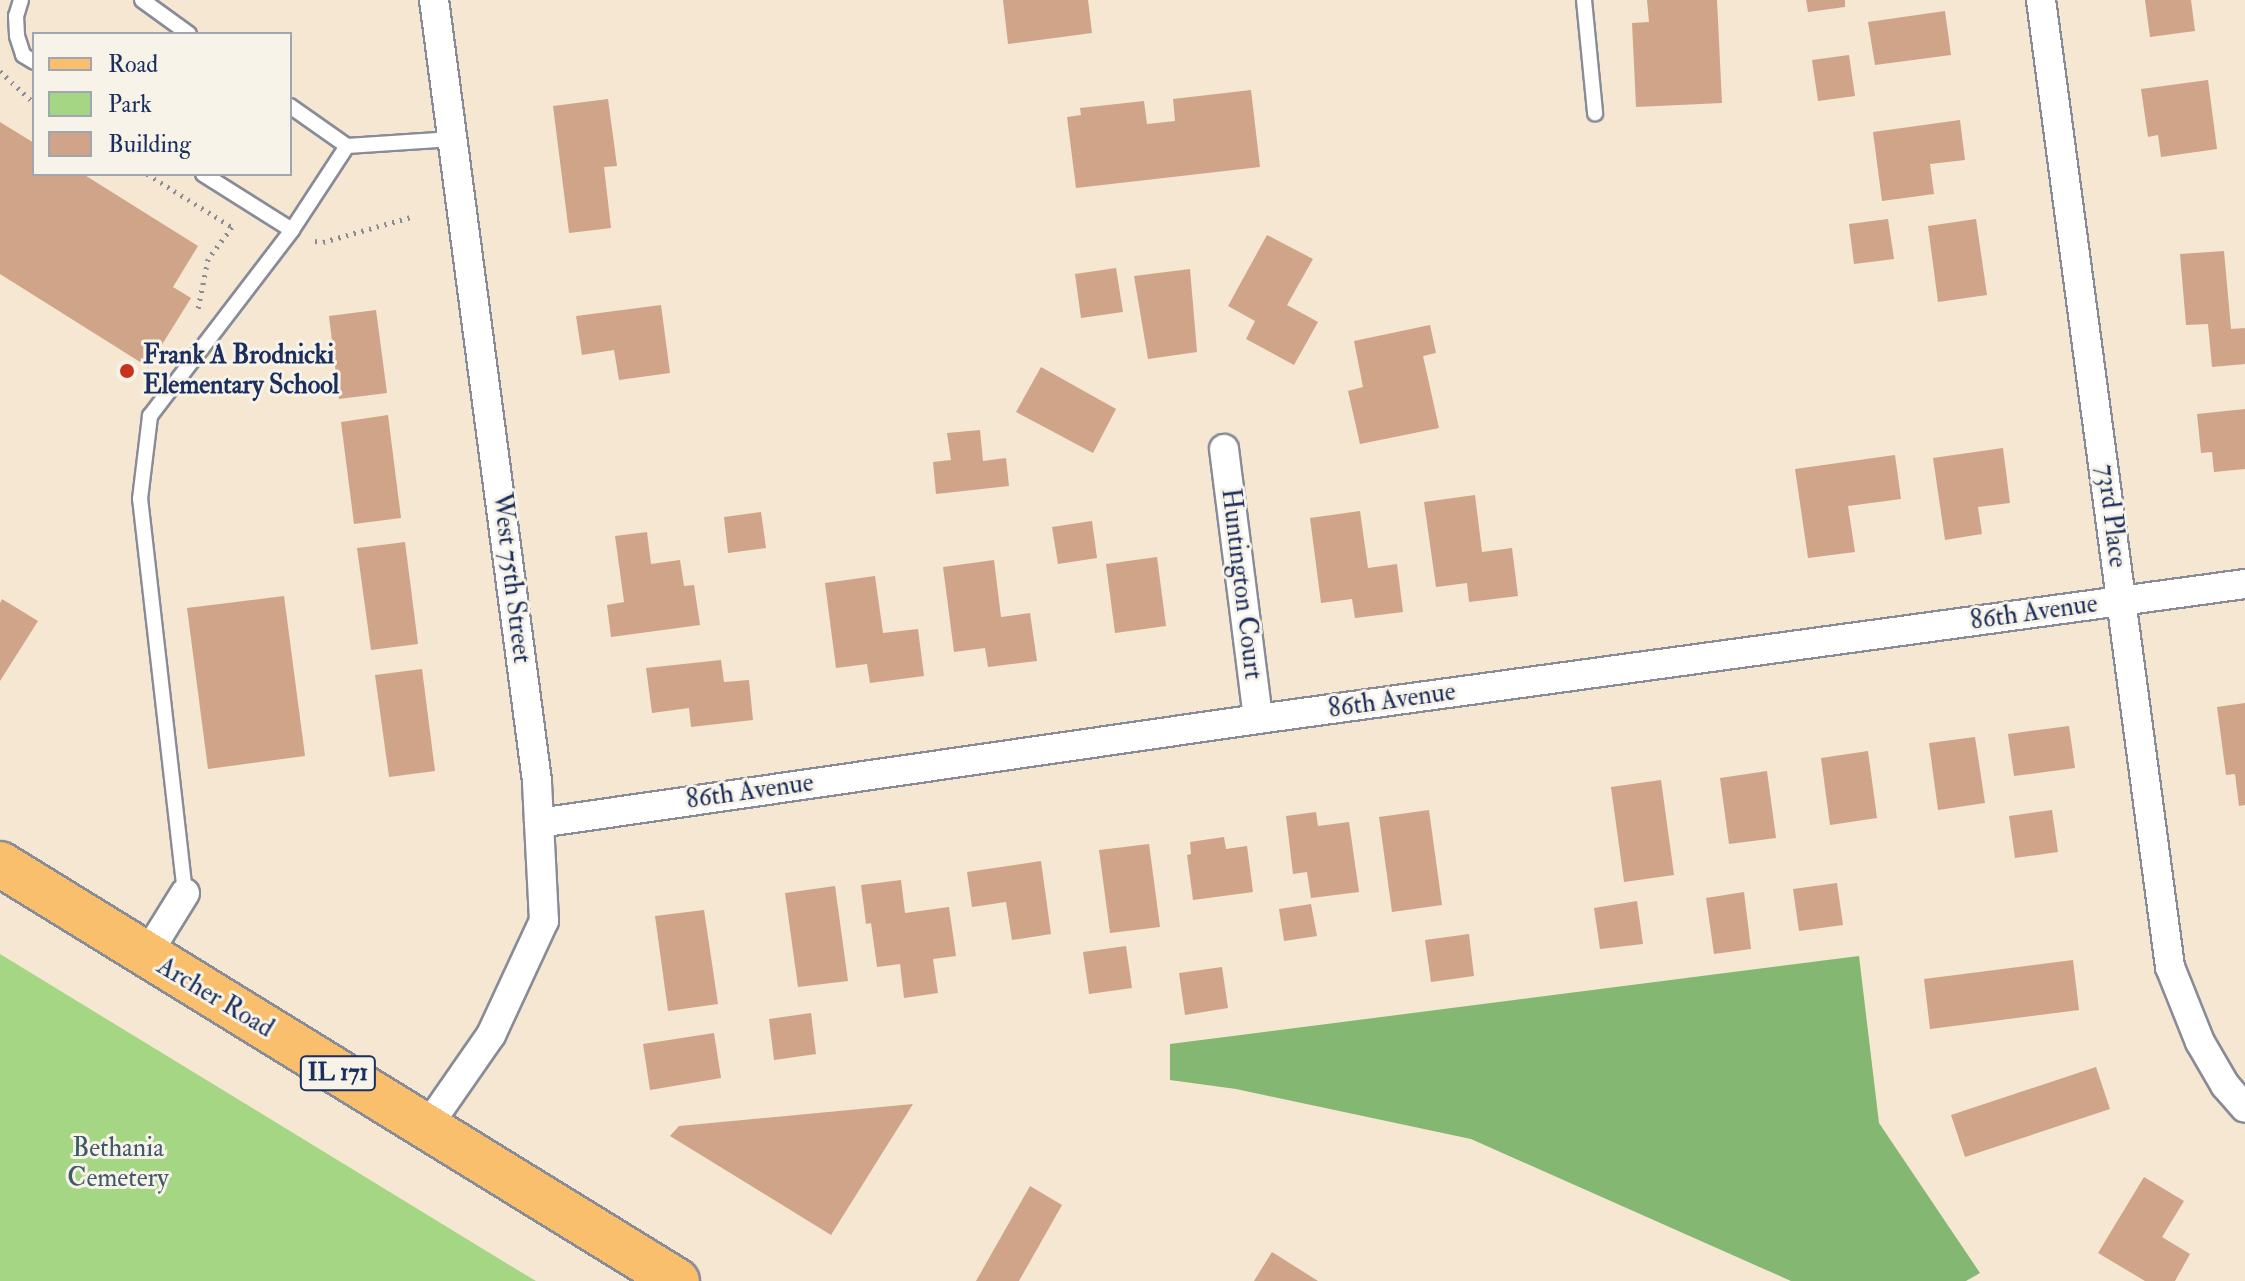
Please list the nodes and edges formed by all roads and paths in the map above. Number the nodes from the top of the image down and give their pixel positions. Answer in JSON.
{"nodes":[{"id":1,"x":21,"y":0,"type":"edge"},
{"id":2,"x":142,"y":0,"type":"edge"},
{"id":3,"x":434,"y":0,"type":"edge"},
{"id":4,"x":1584,"y":0,"type":"edge"},
{"id":5,"x":2041,"y":0,"type":"edge"},
{"id":6,"x":186,"y":32,"type":"edge"},
{"id":7,"x":32,"y":61,"type":"edge"},
{"id":8,"x":0,"y":70,"type":"edge"},
{"id":9,"x":32,"y":101,"type":"edge"},
{"id":10,"x":292,"y":107,"type":"edge"},
{"id":11,"x":1595,"y":113,"type":"dead end"},
{"id":12,"x":453,"y":139,"type":"junction"},
{"id":13,"x":347,"y":146,"type":"junction"},
{"id":14,"x":150,"y":176,"type":"edge"},
{"id":15,"x":206,"y":176,"type":"edge"},
{"id":16,"x":292,"y":230,"type":"junction"},
{"id":17,"x":187,"y":367,"type":"junction"},
{"id":18,"x":1224,"y":449,"type":"dead end"},
{"id":19,"x":2245,"y":584,"type":"edge"},
{"id":20,"x":2122,"y":601,"type":"junction"},
{"id":21,"x":1258,"y":719,"type":"junction"},
{"id":22,"x":539,"y":823,"type":"junction"},
{"id":23,"x":0,"y":864,"type":"edge"},
{"id":24,"x":185,"y":893,"type":"joint"},
{"id":25,"x":146,"y":956,"type":"junction"},
{"id":26,"x":2245,"y":1108,"type":"edge"},
{"id":27,"x":427,"y":1127,"type":"junction"},
{"id":28,"x":677,"y":1281,"type":"edge"}],
"edges":[{"from":1,"to":7,"type":"lane"},
{"from":2,"to":6,"type":"lane"},
{"from":3,"to":12,"type":"street","name":"West 75th Street"},
{"from":4,"to":11,"type":"lane"},
{"from":5,"to":20,"type":"street","name":"73rd Place"},
{"from":8,"to":9,"type":"path"},
{"from":10,"to":13,"type":"lane"},
{"from":12,"to":13,"type":"lane"},
{"from":12,"to":22,"type":"street","name":"West 75th Street"},
{"from":13,"to":16,"type":"lane"},
{"from":14,"to":17,"type":"path"},
{"from":15,"to":16,"type":"lane"},
{"from":16,"to":17,"type":"lane"},
{"from":17,"to":24,"type":"lane"},
{"from":18,"to":21,"type":"street","name":"Huntington Court"},
{"from":19,"to":20,"type":"street","name":"86th Avenue"},
{"from":20,"to":21,"type":"street","name":"86th Avenue"},
{"from":20,"to":26,"type":"street","name":"73rd Place"},
{"from":21,"to":22,"type":"street","name":"86th Avenue"},
{"from":22,"to":27,"type":"street","name":"West 75th Street"},
{"from":23,"to":25,"type":"main road","name":"Archer Road","number":"IL 171"},
{"from":24,"to":25,"type":"street"},
{"from":25,"to":27,"type":"main road","name":"Archer Road","number":"IL 171"},
{"from":27,"to":28,"type":"main road","name":"Archer Road","number":"IL 171"}]}
